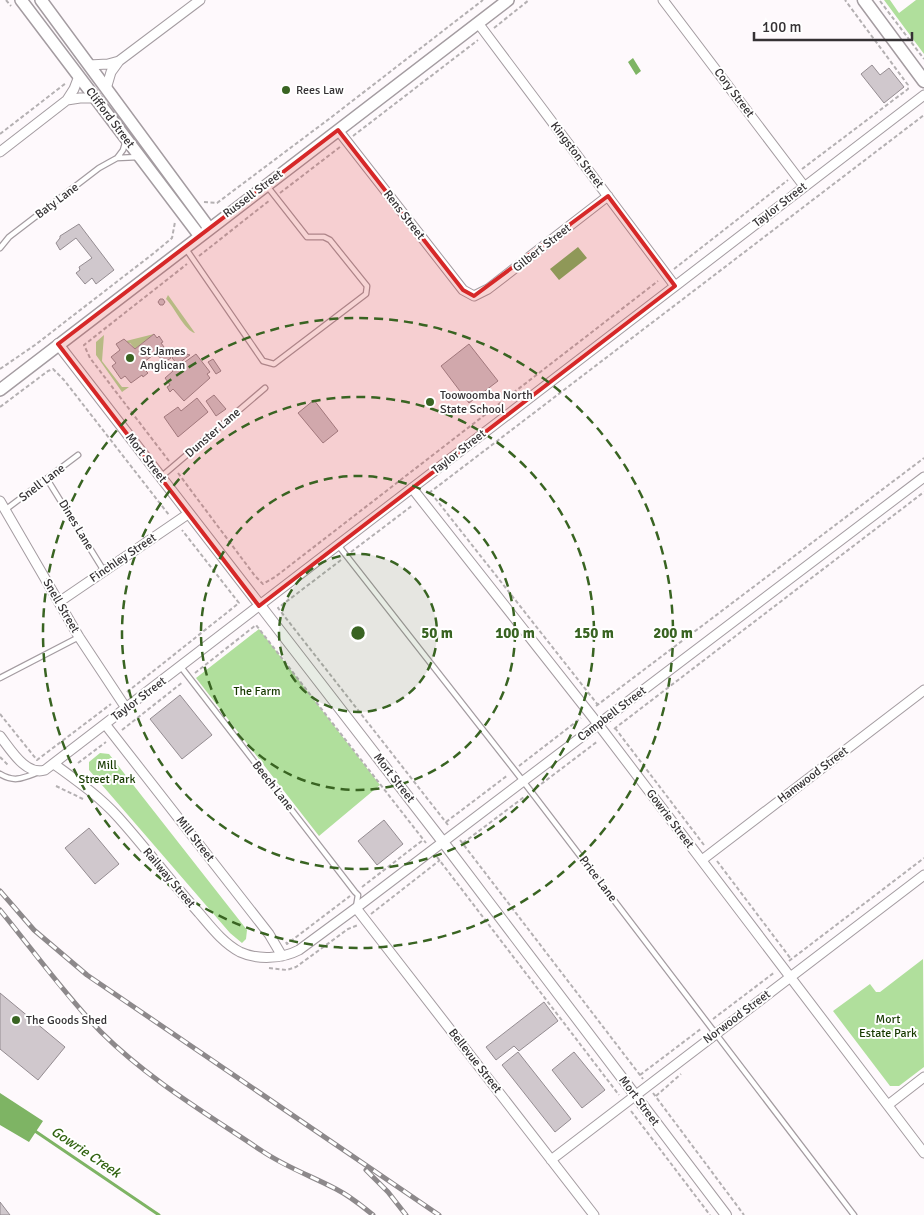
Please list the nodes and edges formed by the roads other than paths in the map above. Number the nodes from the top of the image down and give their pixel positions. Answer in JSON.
{"nodes":[{"id":1,"x":21,"y":0,"type":"edge"},
{"id":2,"x":41,"y":0,"type":"edge"},
{"id":3,"x":200,"y":0,"type":"edge"},
{"id":4,"x":508,"y":0,"type":"edge"},
{"id":5,"x":663,"y":0,"type":"edge"},
{"id":6,"x":864,"y":0,"type":"edge"},
{"id":7,"x":478,"y":23,"type":"junction"},
{"id":8,"x":119,"y":61,"type":"junction"},
{"id":9,"x":89,"y":64,"type":"junction"},
{"id":10,"x":74,"y":78,"type":"junction"},
{"id":11,"x":924,"y":81,"type":"edge"},
{"id":12,"x":106,"y":88,"type":"junction"},
{"id":13,"x":924,"y":94,"type":"edge"},
{"id":14,"x":95,"y":98,"type":"junction"},
{"id":15,"x":67,"y":100,"type":"junction"},
{"id":16,"x":338,"y":130,"type":"junction"},
{"id":17,"x":126,"y":139,"type":"junction"},
{"id":18,"x":0,"y":152,"type":"edge"},
{"id":19,"x":117,"y":158,"type":"junction"},
{"id":20,"x":140,"y":158,"type":"junction"},
{"id":21,"x":266,"y":185,"type":"junction"},
{"id":22,"x":804,"y":186,"type":"junction"},
{"id":23,"x":608,"y":196,"type":"junction"},
{"id":24,"x":209,"y":228,"type":"junction"},
{"id":25,"x":200,"y":235,"type":"junction"},
{"id":26,"x":184,"y":247,"type":"junction"},
{"id":27,"x":0,"y":248,"type":"edge"},
{"id":28,"x":675,"y":286,"type":"junction"},
{"id":29,"x":474,"y":296,"type":"joint"},
{"id":30,"x":58,"y":344,"type":"junction"},
{"id":31,"x":265,"y":388,"type":"dead end"},
{"id":32,"x":0,"y":390,"type":"edge"},
{"id":33,"x":78,"y":455,"type":"dead end"},
{"id":34,"x":161,"y":477,"type":"junction"},
{"id":35,"x":924,"y":477,"type":"edge"},
{"id":36,"x":47,"y":479,"type":"junction"},
{"id":37,"x":412,"y":488,"type":"junction"},
{"id":38,"x":0,"y":501,"type":"edge"},
{"id":39,"x":5,"y":510,"type":"junction"},
{"id":40,"x":188,"y":514,"type":"junction"},
{"id":41,"x":338,"y":545,"type":"junction"},
{"id":42,"x":104,"y":571,"type":"junction"},
{"id":43,"x":59,"y":602,"type":"junction"},
{"id":44,"x":259,"y":606,"type":"junction"},
{"id":45,"x":79,"y":637,"type":"junction"},
{"id":46,"x":180,"y":667,"type":"junction"},
{"id":47,"x":0,"y":678,"type":"edge"},
{"id":48,"x":924,"y":690,"type":"edge"},
{"id":49,"x":126,"y":708,"type":"junction"},
{"id":50,"x":106,"y":724,"type":"junction"},
{"id":51,"x":598,"y":724,"type":"junction"},
{"id":52,"x":0,"y":736,"type":"edge"},
{"id":53,"x":54,"y":764,"type":"junction"},
{"id":54,"x":42,"y":771,"type":"junction"},
{"id":55,"x":0,"y":774,"type":"edge"},
{"id":56,"x":523,"y":781,"type":"junction"},
{"id":57,"x":443,"y":842,"type":"junction"},
{"id":58,"x":702,"y":860,"type":"junction"},
{"id":59,"x":924,"y":875,"type":"edge"},
{"id":60,"x":356,"y":908,"type":"junction"},
{"id":61,"x":299,"y":950,"type":"joint"},
{"id":62,"x":282,"y":956,"type":"junction"},
{"id":63,"x":791,"y":976,"type":"junction"},
{"id":64,"x":715,"y":1034,"type":"junction"},
{"id":65,"x":924,"y":1077,"type":"edge"},
{"id":66,"x":635,"y":1095,"type":"junction"},
{"id":67,"x":888,"y":1105,"type":"junction"},
{"id":68,"x":924,"y":1153,"type":"edge"},
{"id":69,"x":551,"y":1160,"type":"junction"},
{"id":70,"x":594,"y":1215,"type":"edge"},
{"id":71,"x":726,"y":1215,"type":"edge"},
{"id":72,"x":854,"y":1215,"type":"edge"}],
"edges":[{"from":1,"to":10,"type":"main road","name":"Clifford Street"},
{"from":2,"to":9,"type":"main road","name":"Clifford Street"},
{"from":3,"to":8,"type":"street"},
{"from":4,"to":7,"type":"main road","name":"Russell Street"},
{"from":5,"to":22,"type":"street","name":"Cory Street"},
{"from":6,"to":11,"type":"main road"},
{"from":7,"to":16,"type":"main road","name":"Russell Street"},
{"from":7,"to":23,"type":"street","name":"Kingston Street"},
{"from":8,"to":9,"type":"street"},
{"from":8,"to":12,"type":"street"},
{"from":9,"to":12,"type":"main road","name":"Clifford Street"},
{"from":10,"to":14,"type":"main road","name":"Clifford Street"},
{"from":10,"to":15,"type":"street"},
{"from":12,"to":24,"type":"main road","name":"Clifford Street"},
{"from":13,"to":22,"type":"street","name":"Taylor Street"},
{"from":14,"to":15,"type":"street"},
{"from":14,"to":17,"type":"main road","name":"Clifford Street"},
{"from":15,"to":18,"type":"street"},
{"from":16,"to":21,"type":"main road","name":"Russell Street"},
{"from":16,"to":29,"type":"street","name":"Rens Street"},
{"from":17,"to":19,"type":"lane"},
{"from":17,"to":20,"type":"main road","name":"Clifford Street"},
{"from":19,"to":20,"type":"lane"},
{"from":19,"to":27,"type":"lane","name":"Baty Lane"},
{"from":20,"to":25,"type":"main road","name":"Clifford Street"},
{"from":21,"to":24,"type":"main road","name":"Russell Street"},
{"from":21,"to":26,"type":"lane"},
{"from":22,"to":28,"type":"street","name":"Taylor Street"},
{"from":23,"to":28,"type":"street","name":"Kingston Street"},
{"from":23,"to":29,"type":"street","name":"Gilbert Street"},
{"from":24,"to":25,"type":"main road","name":"Russell Street"},
{"from":25,"to":26,"type":"main road","name":"Russell Street"},
{"from":26,"to":30,"type":"main road","name":"Russell Street"},
{"from":28,"to":37,"type":"street","name":"Taylor Street"},
{"from":30,"to":32,"type":"main road","name":"Russell Street"},
{"from":30,"to":34,"type":"street","name":"Mort Street"},
{"from":31,"to":34,"type":"lane","name":"Dunster Lane"},
{"from":33,"to":36,"type":"lane","name":"Snell Lane"},
{"from":34,"to":40,"type":"street","name":"Mort Street"},
{"from":35,"to":51,"type":"street","name":"Campbell Street"},
{"from":36,"to":39,"type":"lane","name":"Snell Lane"},
{"from":36,"to":42,"type":"lane","name":"Dines Lane"},
{"from":37,"to":41,"type":"street","name":"Taylor Street"},
{"from":37,"to":51,"type":"street","name":"Gowrie Street"},
{"from":38,"to":39,"type":"street","name":"Snell Street"},
{"from":39,"to":43,"type":"street","name":"Snell Street"},
{"from":40,"to":42,"type":"street","name":"Finchley Street"},
{"from":40,"to":44,"type":"street","name":"Mort Street"},
{"from":41,"to":44,"type":"street","name":"Taylor Street"},
{"from":41,"to":56,"type":"lane","name":"Price Lane"},
{"from":42,"to":43,"type":"street","name":"Finchley Street"},
{"from":43,"to":45,"type":"street","name":"Snell Street"},
{"from":44,"to":46,"type":"street","name":"Taylor Street"},
{"from":44,"to":57,"type":"street","name":"Mort Street"},
{"from":45,"to":47,"type":"lane"},
{"from":45,"to":49,"type":"street","name":"Snell Street"},
{"from":46,"to":49,"type":"street","name":"Taylor Street"},
{"from":46,"to":60,"type":"lane","name":"Beech Lane"},
{"from":48,"to":58,"type":"street","name":"Hamwood Street"},
{"from":49,"to":50,"type":"street","name":"Taylor Street"},
{"from":50,"to":53,"type":"street","name":"Taylor Street"},
{"from":50,"to":62,"type":"street","name":"Mill Street"},
{"from":51,"to":56,"type":"street","name":"Campbell Street"},
{"from":51,"to":58,"type":"street","name":"Gowrie Street"},
{"from":52,"to":54,"type":"street"},
{"from":53,"to":54,"type":"street","name":"Taylor Street"},
{"from":53,"to":62,"type":"street","name":"Railway Street"},
{"from":54,"to":55,"type":"lane"},
{"from":56,"to":57,"type":"street","name":"Campbell Street"},
{"from":56,"to":64,"type":"lane","name":"Price Lane"},
{"from":57,"to":60,"type":"street","name":"Campbell Street"},
{"from":57,"to":66,"type":"street","name":"Mort Street"},
{"from":58,"to":63,"type":"street","name":"Gowrie Street"},
{"from":59,"to":63,"type":"street","name":"Norwood Street"},
{"from":60,"to":61,"type":"street","name":"Campbell Street"},
{"from":60,"to":69,"type":"street","name":"Bellevue Street"},
{"from":61,"to":62,"type":"street","name":"Railway Street"},
{"from":63,"to":64,"type":"street","name":"Norwood Street"},
{"from":63,"to":67,"type":"street","name":"Gowrie Street"},
{"from":64,"to":66,"type":"street","name":"Norwood Street"},
{"from":64,"to":72,"type":"lane","name":"Price Lane"},
{"from":65,"to":67,"type":"street"},
{"from":66,"to":69,"type":"street","name":"Norwood Street"},
{"from":66,"to":71,"type":"street","name":"Mort Street"},
{"from":67,"to":68,"type":"street","name":"Gowrie Street"},
{"from":69,"to":70,"type":"street","name":"Bellevue Street"}]}
